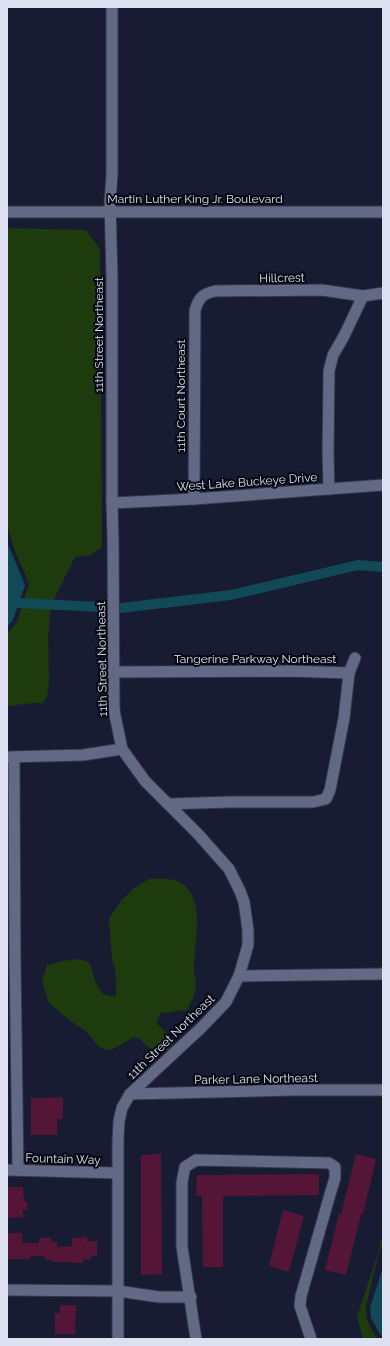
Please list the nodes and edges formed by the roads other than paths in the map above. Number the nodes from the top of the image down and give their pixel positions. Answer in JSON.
{"nodes":[{"id":1,"x":112,"y":7,"type":"edge"},
{"id":2,"x":7,"y":212,"type":"edge"},
{"id":3,"x":110,"y":212,"type":"junction"},
{"id":4,"x":383,"y":212,"type":"edge"},
{"id":5,"x":383,"y":293,"type":"edge"},
{"id":6,"x":203,"y":296,"type":"joint"},
{"id":7,"x":363,"y":296,"type":"junction"},
{"id":8,"x":383,"y":485,"type":"edge"},
{"id":9,"x":329,"y":489,"type":"junction"},
{"id":10,"x":194,"y":499,"type":"junction"},
{"id":11,"x":112,"y":503,"type":"junction"},
{"id":12,"x":355,"y":658,"type":"dead end"},
{"id":13,"x":114,"y":672,"type":"junction"},
{"id":14,"x":349,"y":673,"type":"junction"},
{"id":15,"x":122,"y":749,"type":"junction"},
{"id":16,"x":10,"y":757,"type":"edge"},
{"id":17,"x":168,"y":804,"type":"junction"},
{"id":18,"x":383,"y":974,"type":"edge"},
{"id":19,"x":239,"y":976,"type":"junction"},
{"id":20,"x":383,"y":1090,"type":"edge"},
{"id":21,"x":130,"y":1094,"type":"junction"},
{"id":22,"x":12,"y":1170,"type":"edge"},
{"id":23,"x":117,"y":1173,"type":"junction"},
{"id":24,"x":7,"y":1290,"type":"edge"},
{"id":25,"x":118,"y":1291,"type":"junction"},
{"id":26,"x":191,"y":1297,"type":"junction"},
{"id":27,"x":118,"y":1339,"type":"edge"},
{"id":28,"x":196,"y":1339,"type":"edge"},
{"id":29,"x":311,"y":1339,"type":"edge"}],
"edges":[{"from":1,"to":3,"type":"street","name":"11th Street Northeast"},
{"from":2,"to":3,"type":"street","name":"Martin Luther King Jr. Boulevard"},
{"from":3,"to":4,"type":"street","name":"Martin Luther King Jr. Boulevard"},
{"from":3,"to":11,"type":"street","name":"11th Street Northeast"},
{"from":5,"to":7,"type":"street","name":"Hillcrest"},
{"from":6,"to":7,"type":"street","name":"Hillcrest"},
{"from":6,"to":10,"type":"street","name":"11th Court Northeast"},
{"from":7,"to":9,"type":"street"},
{"from":8,"to":9,"type":"street","name":"West Lake Buckeye Drive"},
{"from":9,"to":10,"type":"street","name":"West Lake Buckeye Drive"},
{"from":10,"to":11,"type":"street","name":"West Lake Buckeye Drive"},
{"from":11,"to":13,"type":"street","name":"11th Street Northeast"},
{"from":12,"to":14,"type":"street"},
{"from":13,"to":14,"type":"street","name":"Tangerine Parkway Northeast"},
{"from":13,"to":15,"type":"street","name":"11th Street Northeast"},
{"from":14,"to":17,"type":"street","name":"Tangerine Parkway Northeast"},
{"from":15,"to":16,"type":"street"},
{"from":15,"to":17,"type":"street","name":"11th Street Northeast"},
{"from":16,"to":22,"type":"street"},
{"from":17,"to":19,"type":"street","name":"11th Street Northeast"},
{"from":18,"to":19,"type":"street"},
{"from":19,"to":21,"type":"street","name":"11th Street Northeast"},
{"from":20,"to":21,"type":"street","name":"Parker Lane Northeast"},
{"from":21,"to":23,"type":"street","name":"11th Street Northeast"},
{"from":22,"to":23,"type":"street","name":"Fountain Way"},
{"from":23,"to":25,"type":"street","name":"11th Street Northeast"},
{"from":24,"to":25,"type":"street"},
{"from":25,"to":26,"type":"street"},
{"from":25,"to":27,"type":"street","name":"11th Street Northeast"},
{"from":26,"to":28,"type":"street"},
{"from":26,"to":29,"type":"street"}]}
